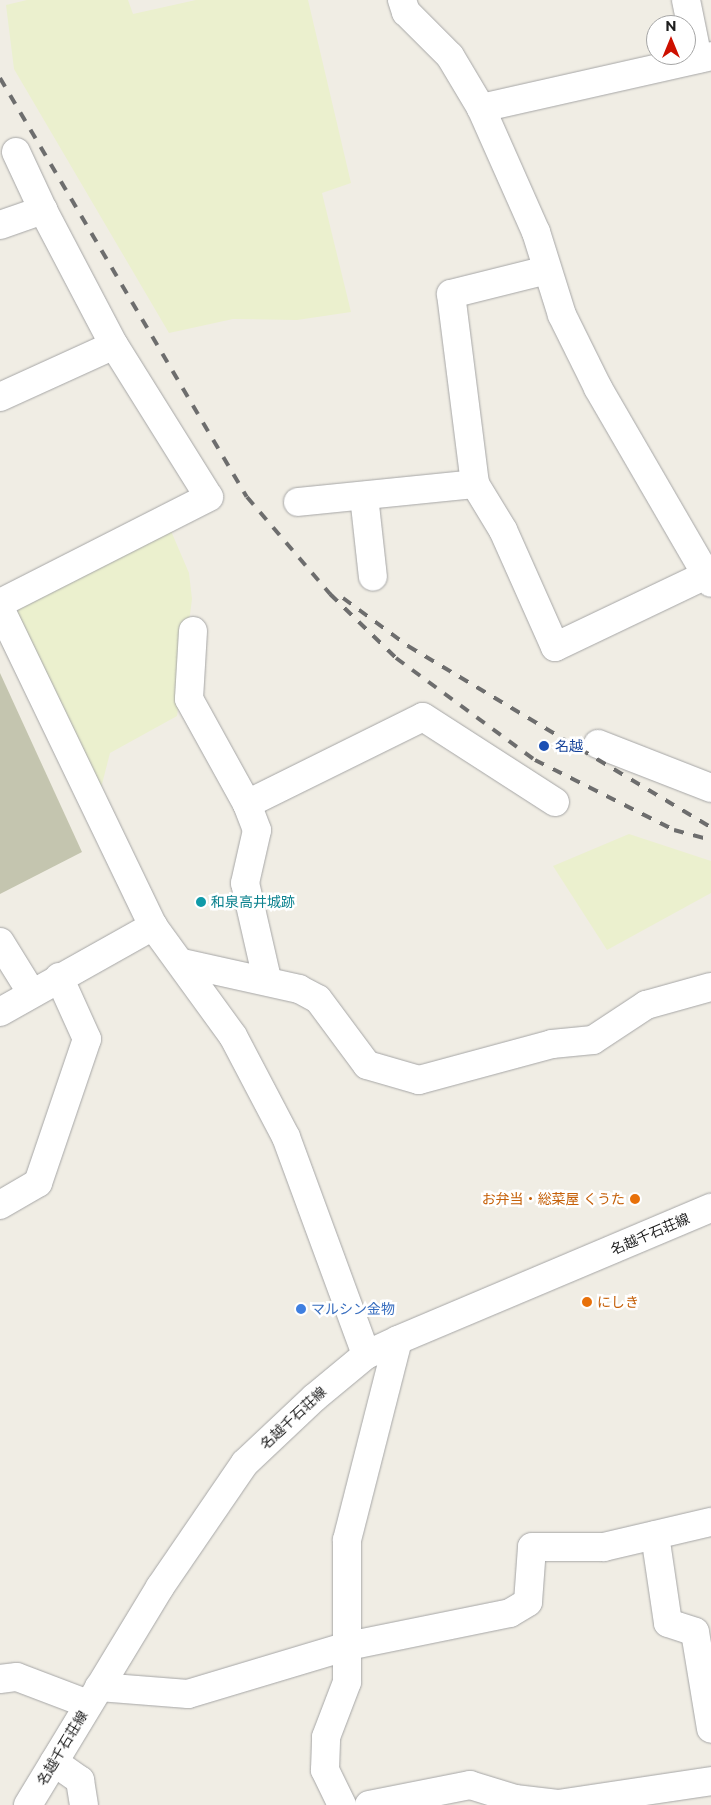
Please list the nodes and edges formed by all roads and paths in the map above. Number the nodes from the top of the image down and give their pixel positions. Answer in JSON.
{"nodes":[{"id":1,"x":402,"y":0,"type":"edge"},
{"id":2,"x":686,"y":0,"type":"edge"},
{"id":3,"x":704,"y":57,"type":"edge"},
{"id":4,"x":481,"y":108,"type":"junction"},
{"id":5,"x":16,"y":152,"type":"dead end"},
{"id":6,"x":43,"y":210,"type":"junction"},
{"id":7,"x":0,"y":225,"type":"edge"},
{"id":8,"x":547,"y":270,"type":"junction"},
{"id":9,"x":114,"y":345,"type":"junction"},
{"id":10,"x":0,"y":397,"type":"edge"},
{"id":11,"x":475,"y":484,"type":"junction"},
{"id":12,"x":364,"y":496,"type":"junction"},
{"id":13,"x":298,"y":502,"type":"dead end"},
{"id":14,"x":373,"y":577,"type":"dead end"},
{"id":15,"x":709,"y":579,"type":"edge"},
{"id":16,"x":0,"y":604,"type":"edge"},
{"id":17,"x":0,"y":608,"type":"edge"},
{"id":18,"x":193,"y":631,"type":"dead end"},
{"id":19,"x":598,"y":744,"type":"dead end"},
{"id":20,"x":711,"y":788,"type":"edge"},
{"id":21,"x":555,"y":802,"type":"dead end"},
{"id":22,"x":247,"y":804,"type":"junction"},
{"id":23,"x":153,"y":926,"type":"junction"},
{"id":24,"x":0,"y":942,"type":"edge"},
{"id":25,"x":182,"y":963,"type":"junction"},
{"id":26,"x":59,"y":977,"type":"junction"},
{"id":27,"x":267,"y":979,"type":"junction"},
{"id":28,"x":711,"y":987,"type":"edge"},
{"id":29,"x":31,"y":992,"type":"junction"},
{"id":30,"x":0,"y":1012,"type":"edge"},
{"id":31,"x":0,"y":1205,"type":"edge"},
{"id":32,"x":711,"y":1208,"type":"edge"},
{"id":33,"x":398,"y":1340,"type":"junction"},
{"id":34,"x":366,"y":1355,"type":"junction"},
{"id":35,"x":711,"y":1522,"type":"edge"},
{"id":36,"x":655,"y":1535,"type":"junction"},
{"id":37,"x":348,"y":1646,"type":"junction"},
{"id":38,"x":0,"y":1679,"type":"edge"},
{"id":39,"x":94,"y":1696,"type":"junction"},
{"id":40,"x":711,"y":1729,"type":"edge"},
{"id":41,"x":54,"y":1762,"type":"junction"},
{"id":42,"x":711,"y":1781,"type":"edge"},
{"id":43,"x":28,"y":1805,"type":"edge"},
{"id":44,"x":84,"y":1805,"type":"edge"},
{"id":45,"x":342,"y":1805,"type":"edge"},
{"id":46,"x":369,"y":1805,"type":"edge"}],
"edges":[{"from":1,"to":4,"type":"street"},
{"from":2,"to":3,"type":"street"},
{"from":3,"to":4,"type":"street"},
{"from":4,"to":8,"type":"street"},
{"from":5,"to":6,"type":"street"},
{"from":6,"to":7,"type":"street"},
{"from":6,"to":9,"type":"street"},
{"from":8,"to":11,"type":"street"},
{"from":8,"to":15,"type":"street"},
{"from":9,"to":10,"type":"street"},
{"from":9,"to":16,"type":"street"},
{"from":11,"to":12,"type":"street"},
{"from":11,"to":15,"type":"street"},
{"from":12,"to":13,"type":"street"},
{"from":12,"to":14,"type":"street"},
{"from":17,"to":23,"type":"street"},
{"from":18,"to":22,"type":"street"},
{"from":19,"to":20,"type":"street"},
{"from":21,"to":22,"type":"street"},
{"from":22,"to":27,"type":"street"},
{"from":23,"to":25,"type":"street"},
{"from":23,"to":26,"type":"street"},
{"from":24,"to":29,"type":"street"},
{"from":25,"to":27,"type":"street"},
{"from":25,"to":34,"type":"street"},
{"from":26,"to":29,"type":"street"},
{"from":26,"to":31,"type":"street"},
{"from":27,"to":28,"type":"street"},
{"from":29,"to":30,"type":"street"},
{"from":32,"to":33,"type":"street","name":"名越千石荘線"},
{"from":33,"to":34,"type":"street","name":"名越千石荘線"},
{"from":33,"to":37,"type":"street"},
{"from":34,"to":39,"type":"street","name":"名越千石荘線"},
{"from":35,"to":36,"type":"street"},
{"from":36,"to":37,"type":"street"},
{"from":36,"to":40,"type":"street"},
{"from":37,"to":39,"type":"street"},
{"from":37,"to":45,"type":"street"},
{"from":38,"to":39,"type":"street"},
{"from":39,"to":41,"type":"street","name":"名越千石荘線"},
{"from":41,"to":43,"type":"street","name":"名越千石荘線"},
{"from":41,"to":44,"type":"street"},
{"from":42,"to":46,"type":"street"}]}
